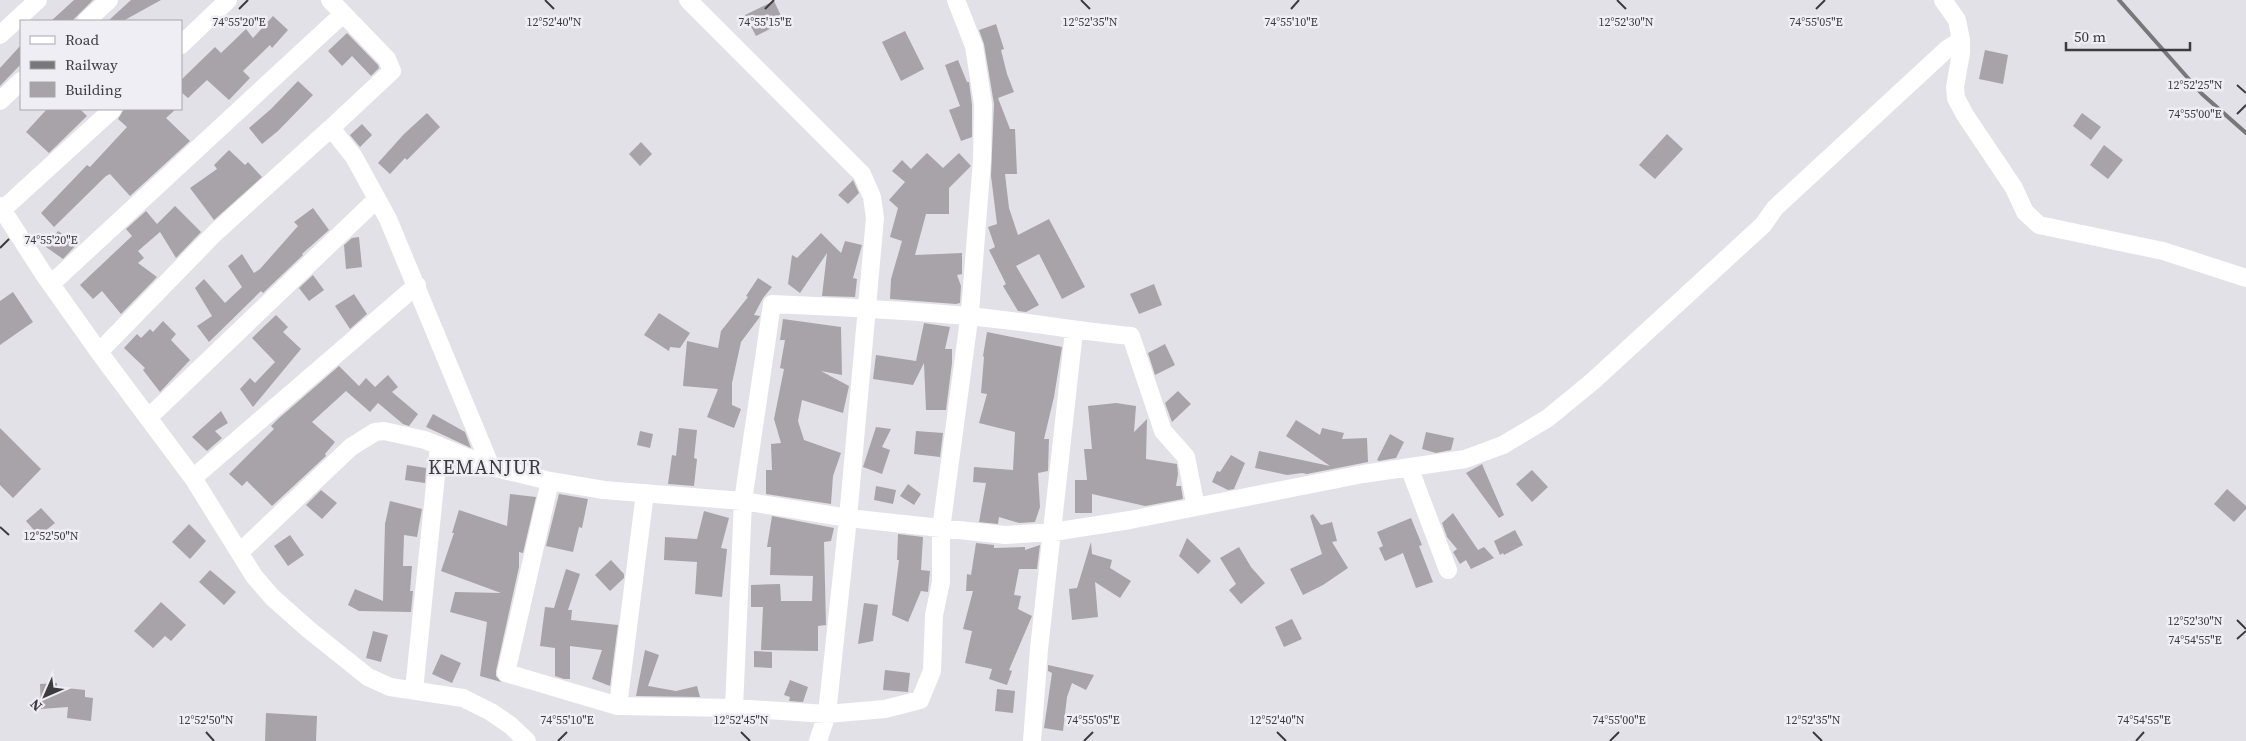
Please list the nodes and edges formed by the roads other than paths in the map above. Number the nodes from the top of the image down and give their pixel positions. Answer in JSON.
{"nodes":[{"id":1,"x":38,"y":0,"type":"edge"},
{"id":2,"x":109,"y":0,"type":"edge"},
{"id":3,"x":228,"y":0,"type":"edge"},
{"id":4,"x":330,"y":0,"type":"edge"},
{"id":5,"x":688,"y":0,"type":"edge"},
{"id":6,"x":956,"y":0,"type":"edge"},
{"id":7,"x":1943,"y":0,"type":"edge"},
{"id":8,"x":343,"y":14,"type":"junction"},
{"id":9,"x":87,"y":20,"type":"edge"},
{"id":10,"x":0,"y":35,"type":"edge"},
{"id":11,"x":1961,"y":40,"type":"junction"},
{"id":12,"x":182,"y":44,"type":"edge"},
{"id":13,"x":20,"y":82,"type":"edge"},
{"id":14,"x":0,"y":101,"type":"edge"},
{"id":15,"x":112,"y":110,"type":"edge"},
{"id":16,"x":331,"y":128,"type":"junction"},
{"id":17,"x":377,"y":199,"type":"junction"},
{"id":18,"x":1,"y":208,"type":"edge"},
{"id":19,"x":2246,"y":278,"type":"edge"},
{"id":20,"x":51,"y":284,"type":"junction"},
{"id":21,"x":417,"y":285,"type":"junction"},
{"id":22,"x":867,"y":308,"type":"junction"},
{"id":23,"x":970,"y":316,"type":"junction"},
{"id":24,"x":1074,"y":331,"type":"junction"},
{"id":25,"x":99,"y":352,"type":"junction"},
{"id":26,"x":148,"y":418,"type":"junction"},
{"id":27,"x":440,"y":446,"type":"junction"},
{"id":28,"x":491,"y":467,"type":"junction"},
{"id":29,"x":1409,"y":467,"type":"junction"},
{"id":30,"x":192,"y":478,"type":"junction"},
{"id":31,"x":550,"y":481,"type":"junction"},
{"id":32,"x":645,"y":493,"type":"junction"},
{"id":33,"x":743,"y":501,"type":"junction"},
{"id":34,"x":1196,"y":507,"type":"junction"},
{"id":35,"x":848,"y":518,"type":"junction"},
{"id":36,"x":941,"y":529,"type":"junction"},
{"id":37,"x":1053,"y":532,"type":"junction"},
{"id":38,"x":240,"y":552,"type":"junction"},
{"id":39,"x":1448,"y":570,"type":"dead end"},
{"id":40,"x":414,"y":690,"type":"junction"},
{"id":41,"x":618,"y":706,"type":"junction"},
{"id":42,"x":734,"y":708,"type":"junction"},
{"id":43,"x":827,"y":714,"type":"junction"},
{"id":44,"x":527,"y":741,"type":"edge"},
{"id":45,"x":818,"y":741,"type":"edge"},
{"id":46,"x":1032,"y":741,"type":"edge"}],
"edges":[{"from":1,"to":10,"type":"street"},
{"from":2,"to":9,"type":"street"},
{"from":3,"to":12,"type":"street"},
{"from":4,"to":8,"type":"street"},
{"from":5,"to":22,"type":"street"},
{"from":6,"to":23,"type":"street"},
{"from":7,"to":11,"type":"street"},
{"from":8,"to":16,"type":"street"},
{"from":8,"to":20,"type":"street"},
{"from":11,"to":19,"type":"street"},
{"from":11,"to":29,"type":"street"},
{"from":13,"to":14,"type":"street"},
{"from":15,"to":18,"type":"street"},
{"from":16,"to":17,"type":"street"},
{"from":16,"to":25,"type":"street"},
{"from":17,"to":21,"type":"street"},
{"from":17,"to":26,"type":"street"},
{"from":18,"to":20,"type":"street"},
{"from":20,"to":25,"type":"street"},
{"from":21,"to":28,"type":"street"},
{"from":21,"to":30,"type":"street"},
{"from":22,"to":23,"type":"street"},
{"from":22,"to":33,"type":"street"},
{"from":22,"to":35,"type":"street"},
{"from":23,"to":24,"type":"street"},
{"from":23,"to":36,"type":"street"},
{"from":24,"to":34,"type":"street"},
{"from":24,"to":37,"type":"street"},
{"from":25,"to":26,"type":"street"},
{"from":26,"to":30,"type":"street"},
{"from":27,"to":28,"type":"street"},
{"from":27,"to":38,"type":"street"},
{"from":27,"to":40,"type":"street"},
{"from":28,"to":31,"type":"street"},
{"from":29,"to":34,"type":"street"},
{"from":29,"to":39,"type":"street"},
{"from":30,"to":38,"type":"street"},
{"from":31,"to":32,"type":"street"},
{"from":31,"to":41,"type":"street"},
{"from":32,"to":33,"type":"street"},
{"from":32,"to":41,"type":"street"},
{"from":33,"to":35,"type":"street"},
{"from":33,"to":42,"type":"street"},
{"from":34,"to":37,"type":"street"},
{"from":35,"to":36,"type":"street"},
{"from":35,"to":43,"type":"street"},
{"from":36,"to":37,"type":"street"},
{"from":36,"to":43,"type":"street"},
{"from":37,"to":46,"type":"street"},
{"from":38,"to":40,"type":"street"},
{"from":40,"to":44,"type":"street"},
{"from":41,"to":42,"type":"street"},
{"from":42,"to":43,"type":"street"},
{"from":43,"to":45,"type":"street"}]}
